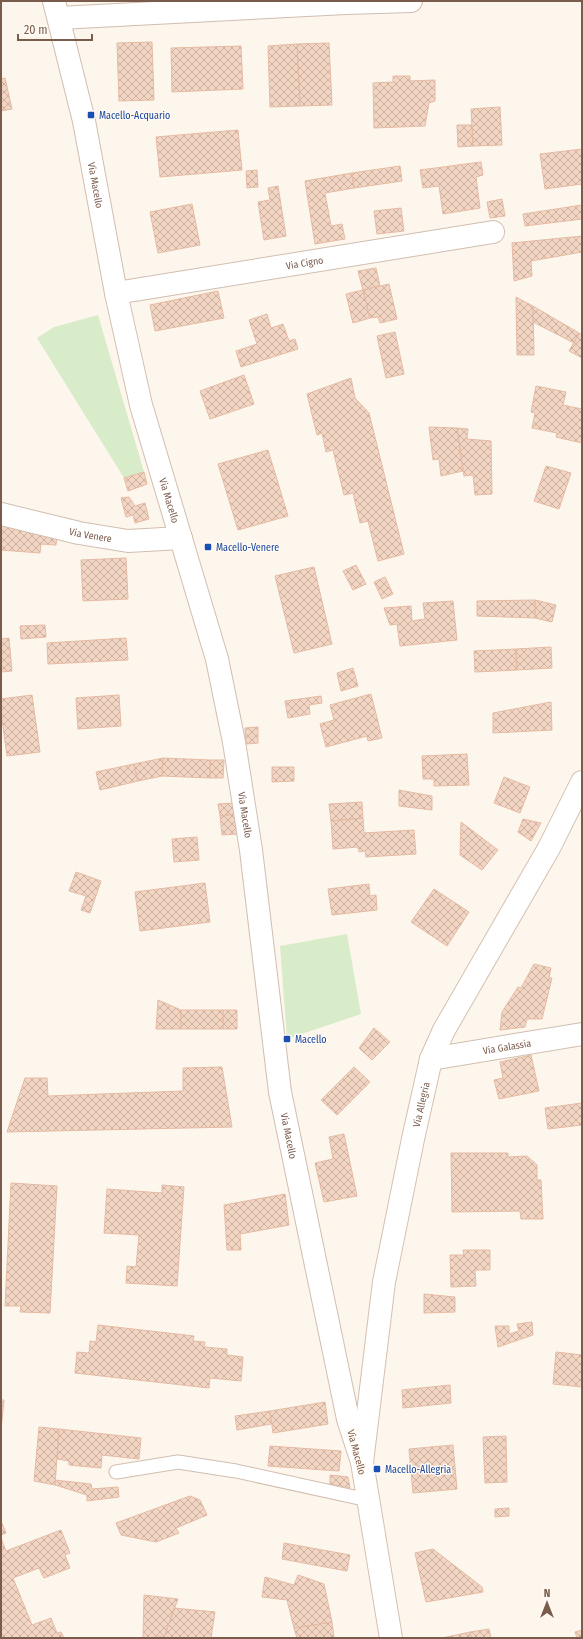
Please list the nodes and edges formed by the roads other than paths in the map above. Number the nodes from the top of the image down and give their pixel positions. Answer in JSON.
{"nodes":[{"id":1,"x":411,"y":1,"type":"edge"},
{"id":2,"x":57,"y":9,"type":"edge"},
{"id":3,"x":494,"y":232,"type":"dead end"},
{"id":4,"x":116,"y":293,"type":"junction"},
{"id":5,"x":1,"y":514,"type":"edge"},
{"id":6,"x":181,"y":538,"type":"junction"},
{"id":7,"x":582,"y":782,"type":"edge"},
{"id":8,"x":582,"y":1034,"type":"edge"},
{"id":9,"x":431,"y":1059,"type":"junction"},
{"id":10,"x":362,"y":1462,"type":"junction"},
{"id":11,"x":116,"y":1472,"type":"dead end"},
{"id":12,"x":368,"y":1500,"type":"junction"},
{"id":13,"x":391,"y":1638,"type":"edge"}],
"edges":[{"from":1,"to":2,"type":"street"},
{"from":2,"to":4,"type":"street","name":"Via Macello"},
{"from":3,"to":4,"type":"street","name":"Via Cigno"},
{"from":4,"to":6,"type":"street","name":"Via Macello"},
{"from":5,"to":6,"type":"street","name":"Via Venere"},
{"from":6,"to":10,"type":"street","name":"Via Macello"},
{"from":7,"to":9,"type":"street","name":"Via Allegria"},
{"from":8,"to":9,"type":"street","name":"Via Galassia"},
{"from":9,"to":10,"type":"street","name":"Via Allegria"},
{"from":10,"to":12,"type":"street","name":"Via Macello"},
{"from":11,"to":12,"type":"lane"},
{"from":12,"to":13,"type":"street","name":"Via Macello"}]}
